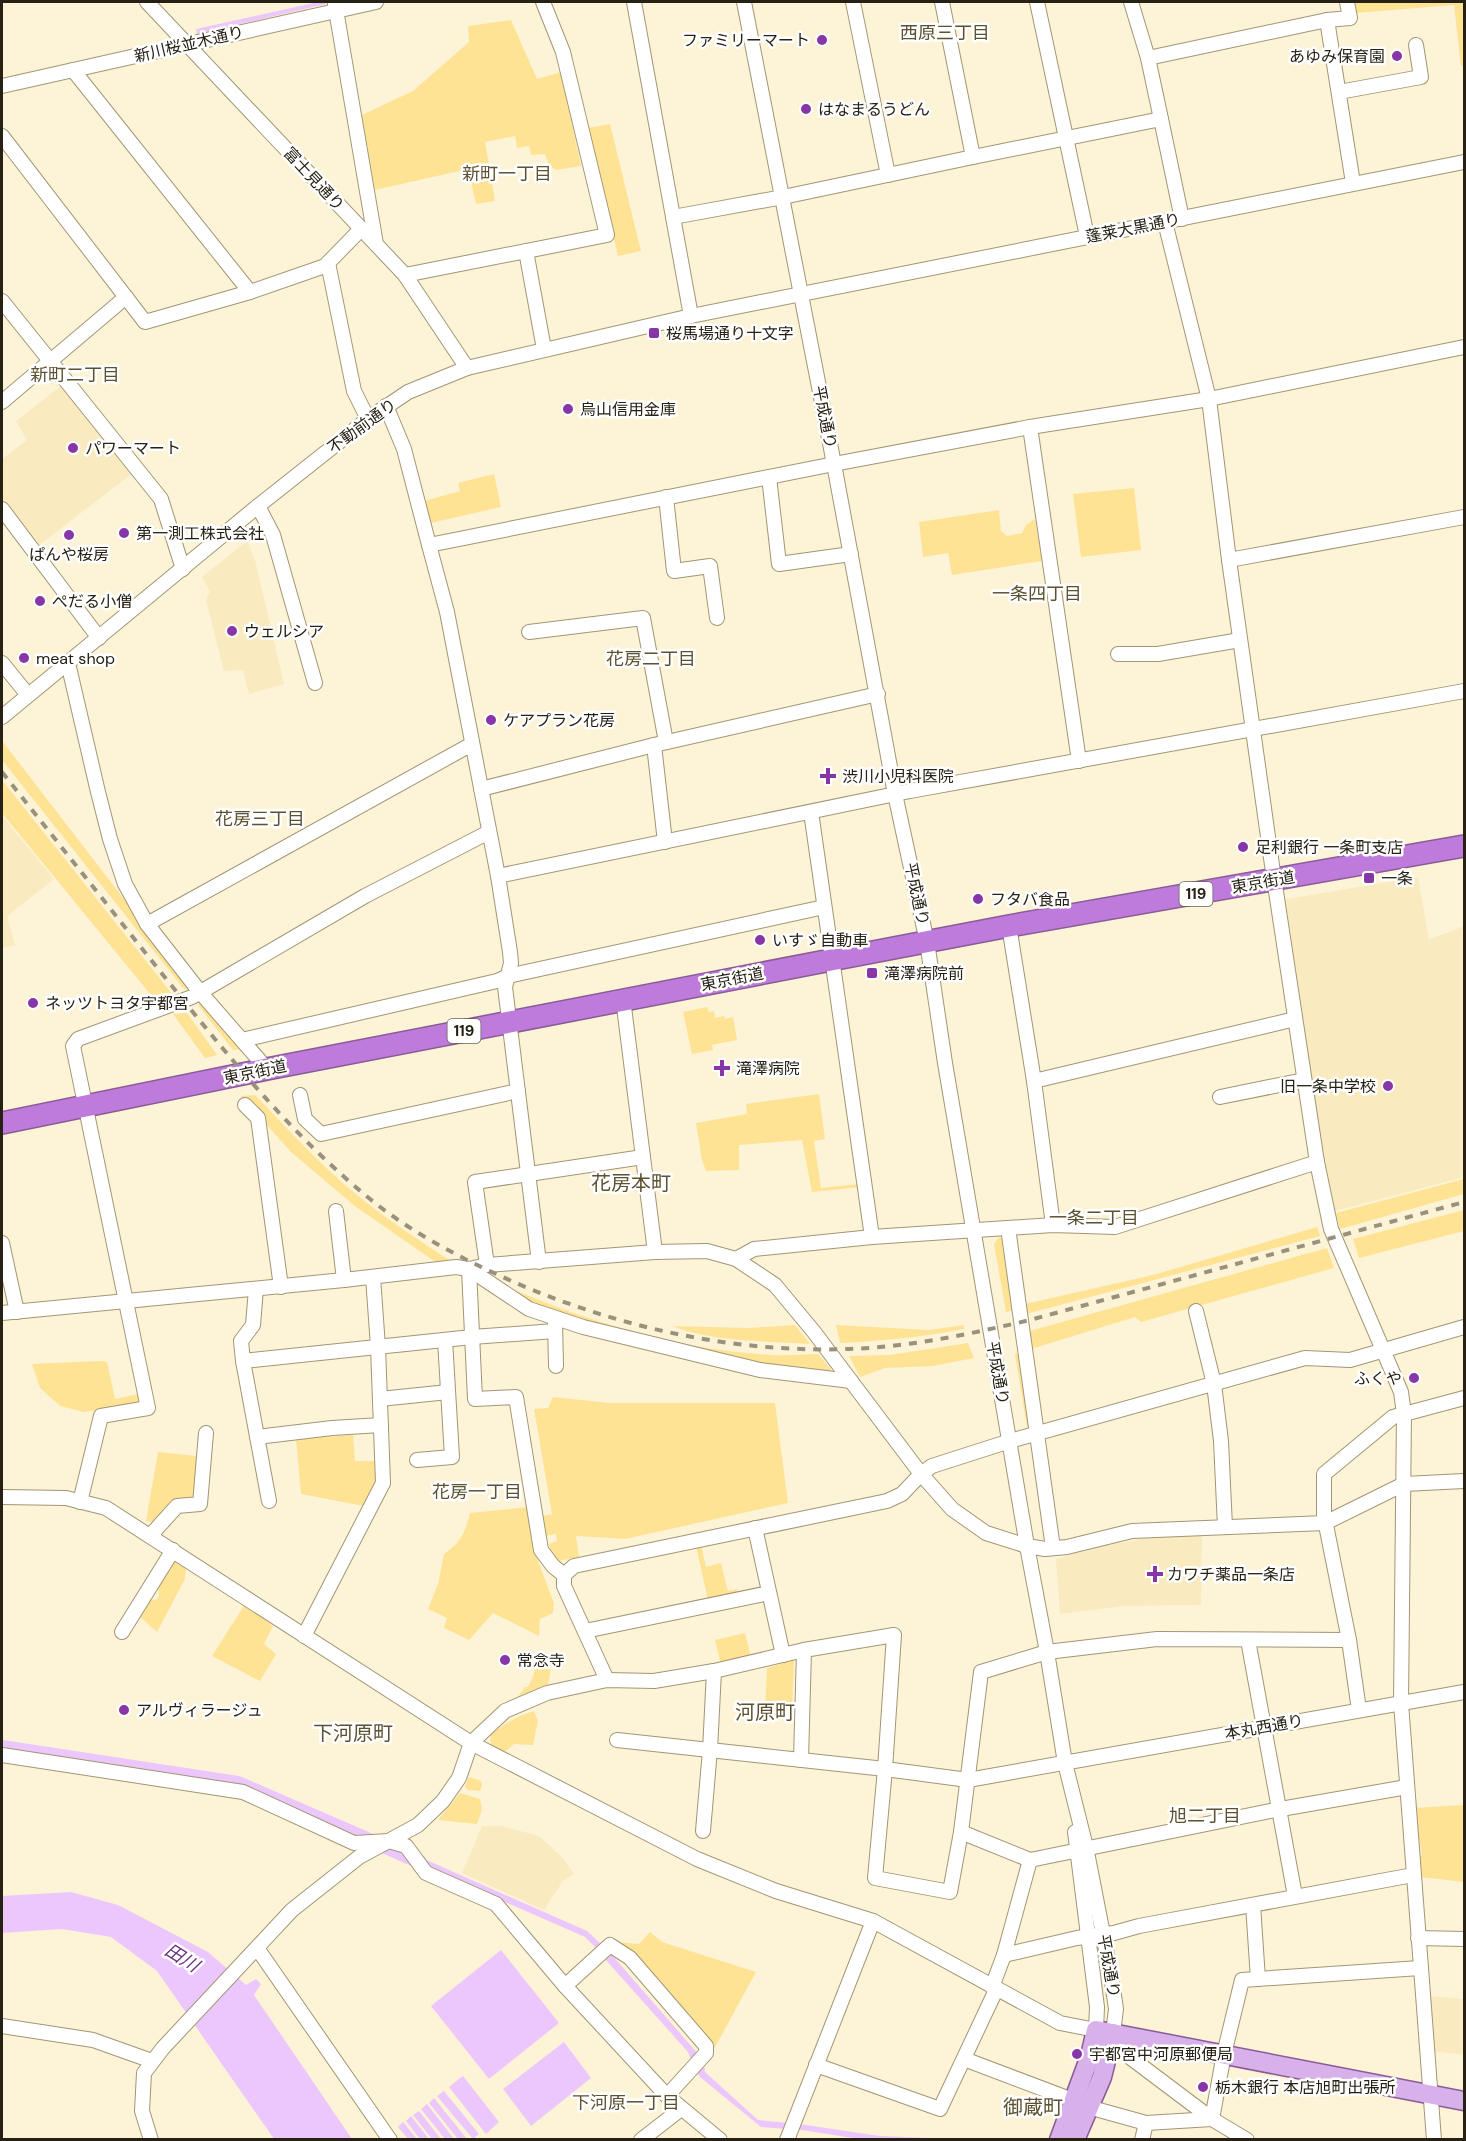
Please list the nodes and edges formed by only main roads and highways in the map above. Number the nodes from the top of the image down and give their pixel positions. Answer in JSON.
{"nodes":[{"id":1,"x":1464,"y":846,"type":"edge"},
{"id":2,"x":2,"y":1124,"type":"edge"},
{"id":3,"x":1464,"y":2101,"type":"edge"},
{"id":4,"x":1082,"y":2103,"type":"junction"},
{"id":5,"x":1059,"y":2139,"type":"edge"},
{"id":6,"x":1075,"y":2139,"type":"edge"}],
"edges":[{"from":1,"to":2,"type":"highway","name":"東京街道","number":"119"},
{"from":3,"to":4,"type":"main road","name":"平成通り"},
{"from":4,"to":5,"type":"main road","name":"平成通り"},
{"from":4,"to":6,"type":"main road","name":"平成通り"}]}
